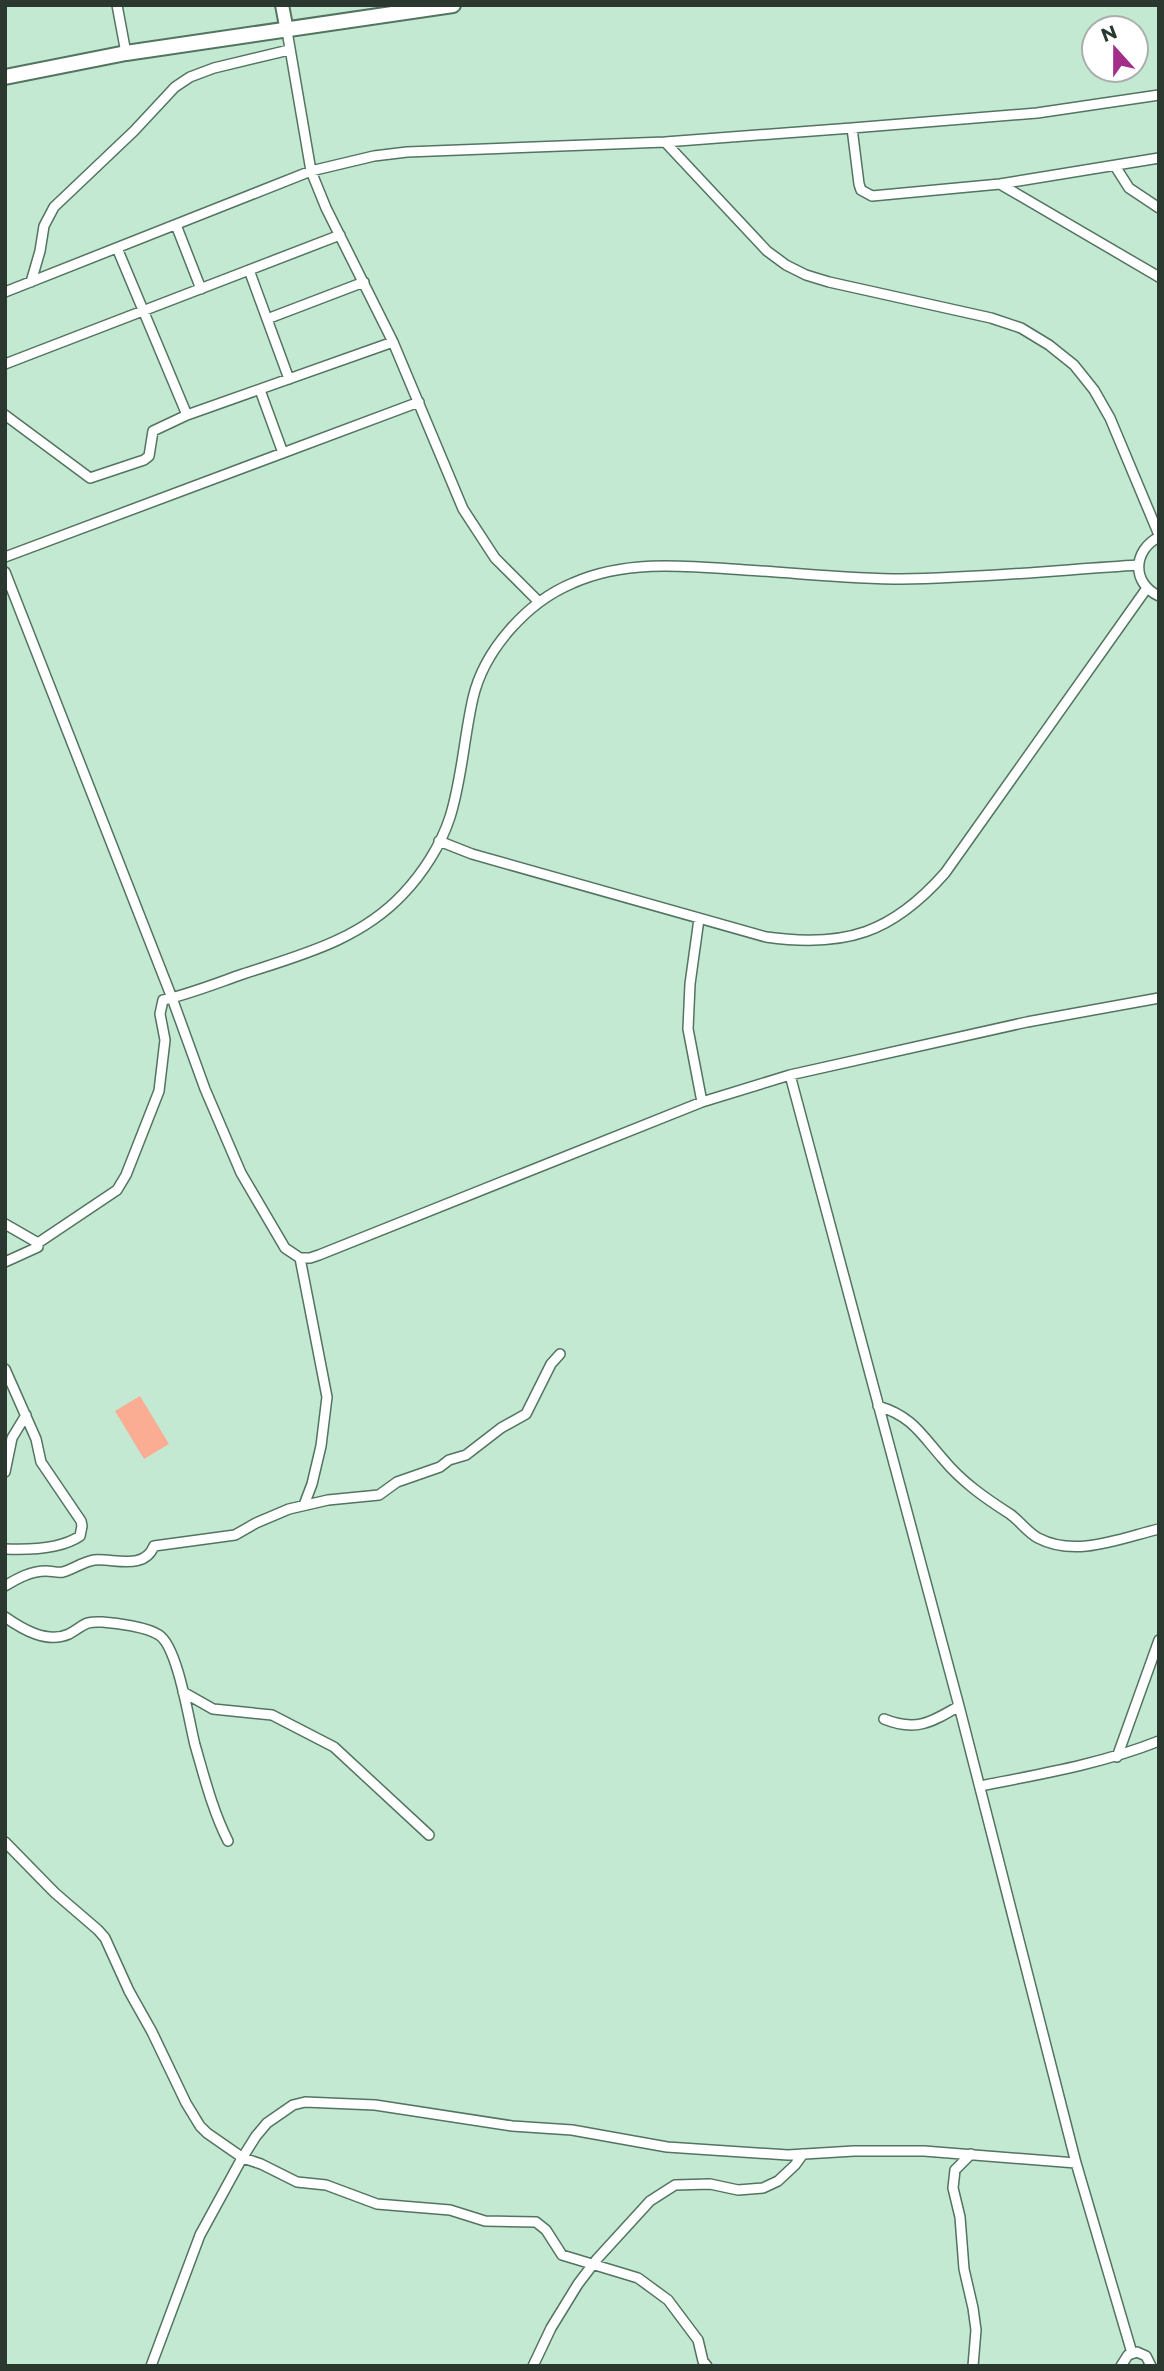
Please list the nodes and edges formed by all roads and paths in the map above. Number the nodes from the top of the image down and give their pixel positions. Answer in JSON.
{"nodes":[{"id":1,"x":117,"y":5,"type":"edge"},
{"id":2,"x":282,"y":5,"type":"edge"},
{"id":3,"x":453,"y":5,"type":"edge"},
{"id":4,"x":287,"y":31,"type":"junction"},
{"id":5,"x":289,"y":50,"type":"junction"},
{"id":6,"x":126,"y":53,"type":"junction"},
{"id":7,"x":5,"y":77,"type":"edge"},
{"id":8,"x":1159,"y":96,"type":"edge"},
{"id":9,"x":852,"y":128,"type":"junction"},
{"id":10,"x":665,"y":142,"type":"junction"},
{"id":11,"x":1159,"y":158,"type":"edge"},
{"id":12,"x":1115,"y":166,"type":"junction"},
{"id":13,"x":311,"y":172,"type":"junction"},
{"id":14,"x":1000,"y":184,"type":"junction"},
{"id":15,"x":1159,"y":208,"type":"edge"},
{"id":16,"x":176,"y":225,"type":"junction"},
{"id":17,"x":340,"y":235,"type":"junction"},
{"id":18,"x":117,"y":248,"type":"junction"},
{"id":19,"x":249,"y":270,"type":"junction"},
{"id":20,"x":1159,"y":277,"type":"edge"},
{"id":21,"x":31,"y":282,"type":"junction"},
{"id":22,"x":364,"y":282,"type":"junction"},
{"id":23,"x":201,"y":289,"type":"junction"},
{"id":24,"x":5,"y":292,"type":"edge"},
{"id":25,"x":144,"y":311,"type":"junction"},
{"id":26,"x":267,"y":319,"type":"junction"},
{"id":27,"x":393,"y":342,"type":"junction"},
{"id":28,"x":5,"y":364,"type":"edge"},
{"id":29,"x":289,"y":379,"type":"junction"},
{"id":30,"x":260,"y":390,"type":"junction"},
{"id":31,"x":419,"y":402,"type":"junction"},
{"id":32,"x":5,"y":415,"type":"edge"},
{"id":33,"x":187,"y":415,"type":"junction"},
{"id":34,"x":282,"y":453,"type":"junction"},
{"id":35,"x":1159,"y":536,"type":"edge"},
{"id":36,"x":5,"y":557,"type":"edge"},
{"id":37,"x":1138,"y":565,"type":"junction"},
{"id":38,"x":5,"y":572,"type":"edge"},
{"id":39,"x":1147,"y":588,"type":"junction"},
{"id":40,"x":1159,"y":596,"type":"edge"},
{"id":41,"x":539,"y":602,"type":"junction"},
{"id":42,"x":439,"y":841,"type":"junction"},
{"id":43,"x":699,"y":919,"type":"junction"},
{"id":44,"x":172,"y":998,"type":"junction"},
{"id":45,"x":1159,"y":998,"type":"edge"},
{"id":46,"x":790,"y":1075,"type":"junction"},
{"id":47,"x":702,"y":1102,"type":"junction"},
{"id":48,"x":5,"y":1224,"type":"edge"},
{"id":49,"x":38,"y":1243,"type":"junction"},
{"id":50,"x":300,"y":1258,"type":"junction"},
{"id":51,"x":5,"y":1262,"type":"edge"},
{"id":52,"x":560,"y":1354,"type":"dead end"},
{"id":53,"x":5,"y":1369,"type":"edge"},
{"id":54,"x":878,"y":1406,"type":"junction"},
{"id":55,"x":26,"y":1415,"type":"junction"},
{"id":56,"x":5,"y":1472,"type":"edge"},
{"id":57,"x":304,"y":1505,"type":"junction"},
{"id":58,"x":1159,"y":1529,"type":"edge"},
{"id":59,"x":5,"y":1549,"type":"edge"},
{"id":60,"x":5,"y":1586,"type":"edge"},
{"id":61,"x":5,"y":1617,"type":"edge"},
{"id":62,"x":1159,"y":1640,"type":"edge"},
{"id":63,"x":183,"y":1692,"type":"junction"},
{"id":64,"x":959,"y":1706,"type":"junction"},
{"id":65,"x":884,"y":1719,"type":"dead end"},
{"id":66,"x":1159,"y":1741,"type":"edge"},
{"id":67,"x":1117,"y":1757,"type":"junction"},
{"id":68,"x":980,"y":1786,"type":"junction"},
{"id":69,"x":429,"y":1835,"type":"dead end"},
{"id":70,"x":228,"y":1841,"type":"dead end"},
{"id":71,"x":5,"y":1842,"type":"edge"},
{"id":72,"x":803,"y":2154,"type":"junction"},
{"id":73,"x":971,"y":2154,"type":"junction"},
{"id":74,"x":243,"y":2158,"type":"junction"},
{"id":75,"x":1076,"y":2163,"type":"junction"},
{"id":76,"x":593,"y":2264,"type":"junction"},
{"id":77,"x":1132,"y":2353,"type":"junction"},
{"id":78,"x":1159,"y":2353,"type":"edge"},
{"id":79,"x":1146,"y":2356,"type":"junction"},
{"id":80,"x":151,"y":2366,"type":"edge"},
{"id":81,"x":533,"y":2366,"type":"edge"},
{"id":82,"x":707,"y":2366,"type":"edge"},
{"id":83,"x":973,"y":2366,"type":"edge"},
{"id":84,"x":1121,"y":2366,"type":"edge"},
{"id":85,"x":1151,"y":2366,"type":"edge"}],
"edges":[{"from":1,"to":6,"type":"street"},
{"from":2,"to":4,"type":"main road"},
{"from":3,"to":4,"type":"main road"},
{"from":4,"to":5,"type":"street"},
{"from":4,"to":6,"type":"main road"},
{"from":5,"to":13,"type":"street"},
{"from":5,"to":21,"type":"street"},
{"from":6,"to":7,"type":"main road"},
{"from":8,"to":9,"type":"street"},
{"from":9,"to":10,"type":"street"},
{"from":9,"to":14,"type":"street"},
{"from":10,"to":13,"type":"street"},
{"from":10,"to":35,"type":"street"},
{"from":11,"to":12,"type":"street"},
{"from":12,"to":14,"type":"street"},
{"from":12,"to":15,"type":"street"},
{"from":13,"to":16,"type":"street"},
{"from":13,"to":17,"type":"street"},
{"from":14,"to":20,"type":"street"},
{"from":16,"to":18,"type":"street"},
{"from":16,"to":23,"type":"street"},
{"from":17,"to":19,"type":"street"},
{"from":17,"to":22,"type":"street"},
{"from":18,"to":21,"type":"street"},
{"from":18,"to":25,"type":"street"},
{"from":19,"to":23,"type":"street"},
{"from":19,"to":26,"type":"street"},
{"from":21,"to":24,"type":"street"},
{"from":22,"to":26,"type":"street"},
{"from":22,"to":27,"type":"street"},
{"from":23,"to":25,"type":"street"},
{"from":25,"to":28,"type":"street"},
{"from":25,"to":33,"type":"street"},
{"from":26,"to":29,"type":"street"},
{"from":27,"to":29,"type":"street"},
{"from":27,"to":31,"type":"street"},
{"from":29,"to":30,"type":"street"},
{"from":30,"to":33,"type":"street"},
{"from":30,"to":34,"type":"street"},
{"from":31,"to":34,"type":"street"},
{"from":31,"to":41,"type":"street"},
{"from":32,"to":33,"type":"street"},
{"from":34,"to":36,"type":"street"},
{"from":35,"to":37,"type":"street"},
{"from":37,"to":39,"type":"street"},
{"from":37,"to":41,"type":"street"},
{"from":38,"to":44,"type":"street"},
{"from":39,"to":40,"type":"street"},
{"from":39,"to":43,"type":"street"},
{"from":41,"to":42,"type":"street"},
{"from":42,"to":43,"type":"street"},
{"from":42,"to":44,"type":"street"},
{"from":43,"to":47,"type":"street"},
{"from":44,"to":49,"type":"street"},
{"from":44,"to":50,"type":"street"},
{"from":45,"to":46,"type":"street"},
{"from":46,"to":47,"type":"street"},
{"from":46,"to":54,"type":"street"},
{"from":47,"to":50,"type":"street"},
{"from":48,"to":49,"type":"street"},
{"from":49,"to":51,"type":"street"},
{"from":50,"to":57,"type":"street"},
{"from":52,"to":57,"type":"street"},
{"from":53,"to":55,"type":"street"},
{"from":54,"to":58,"type":"street"},
{"from":54,"to":64,"type":"street"},
{"from":55,"to":56,"type":"street"},
{"from":55,"to":59,"type":"street"},
{"from":57,"to":60,"type":"street"},
{"from":61,"to":63,"type":"street"},
{"from":62,"to":67,"type":"street"},
{"from":63,"to":69,"type":"street"},
{"from":63,"to":70,"type":"street"},
{"from":64,"to":65,"type":"street"},
{"from":64,"to":68,"type":"street"},
{"from":66,"to":67,"type":"street"},
{"from":67,"to":68,"type":"street"},
{"from":68,"to":75,"type":"street"},
{"from":71,"to":74,"type":"street"},
{"from":72,"to":73,"type":"street"},
{"from":72,"to":74,"type":"street"},
{"from":72,"to":76,"type":"street"},
{"from":73,"to":75,"type":"street"},
{"from":73,"to":83,"type":"street"},
{"from":74,"to":76,"type":"street"},
{"from":74,"to":80,"type":"street"},
{"from":75,"to":77,"type":"street"},
{"from":76,"to":81,"type":"street"},
{"from":76,"to":82,"type":"street"},
{"from":77,"to":79,"type":"street"},
{"from":77,"to":84,"type":"street"},
{"from":78,"to":79,"type":"street"},
{"from":79,"to":85,"type":"street"}]}
